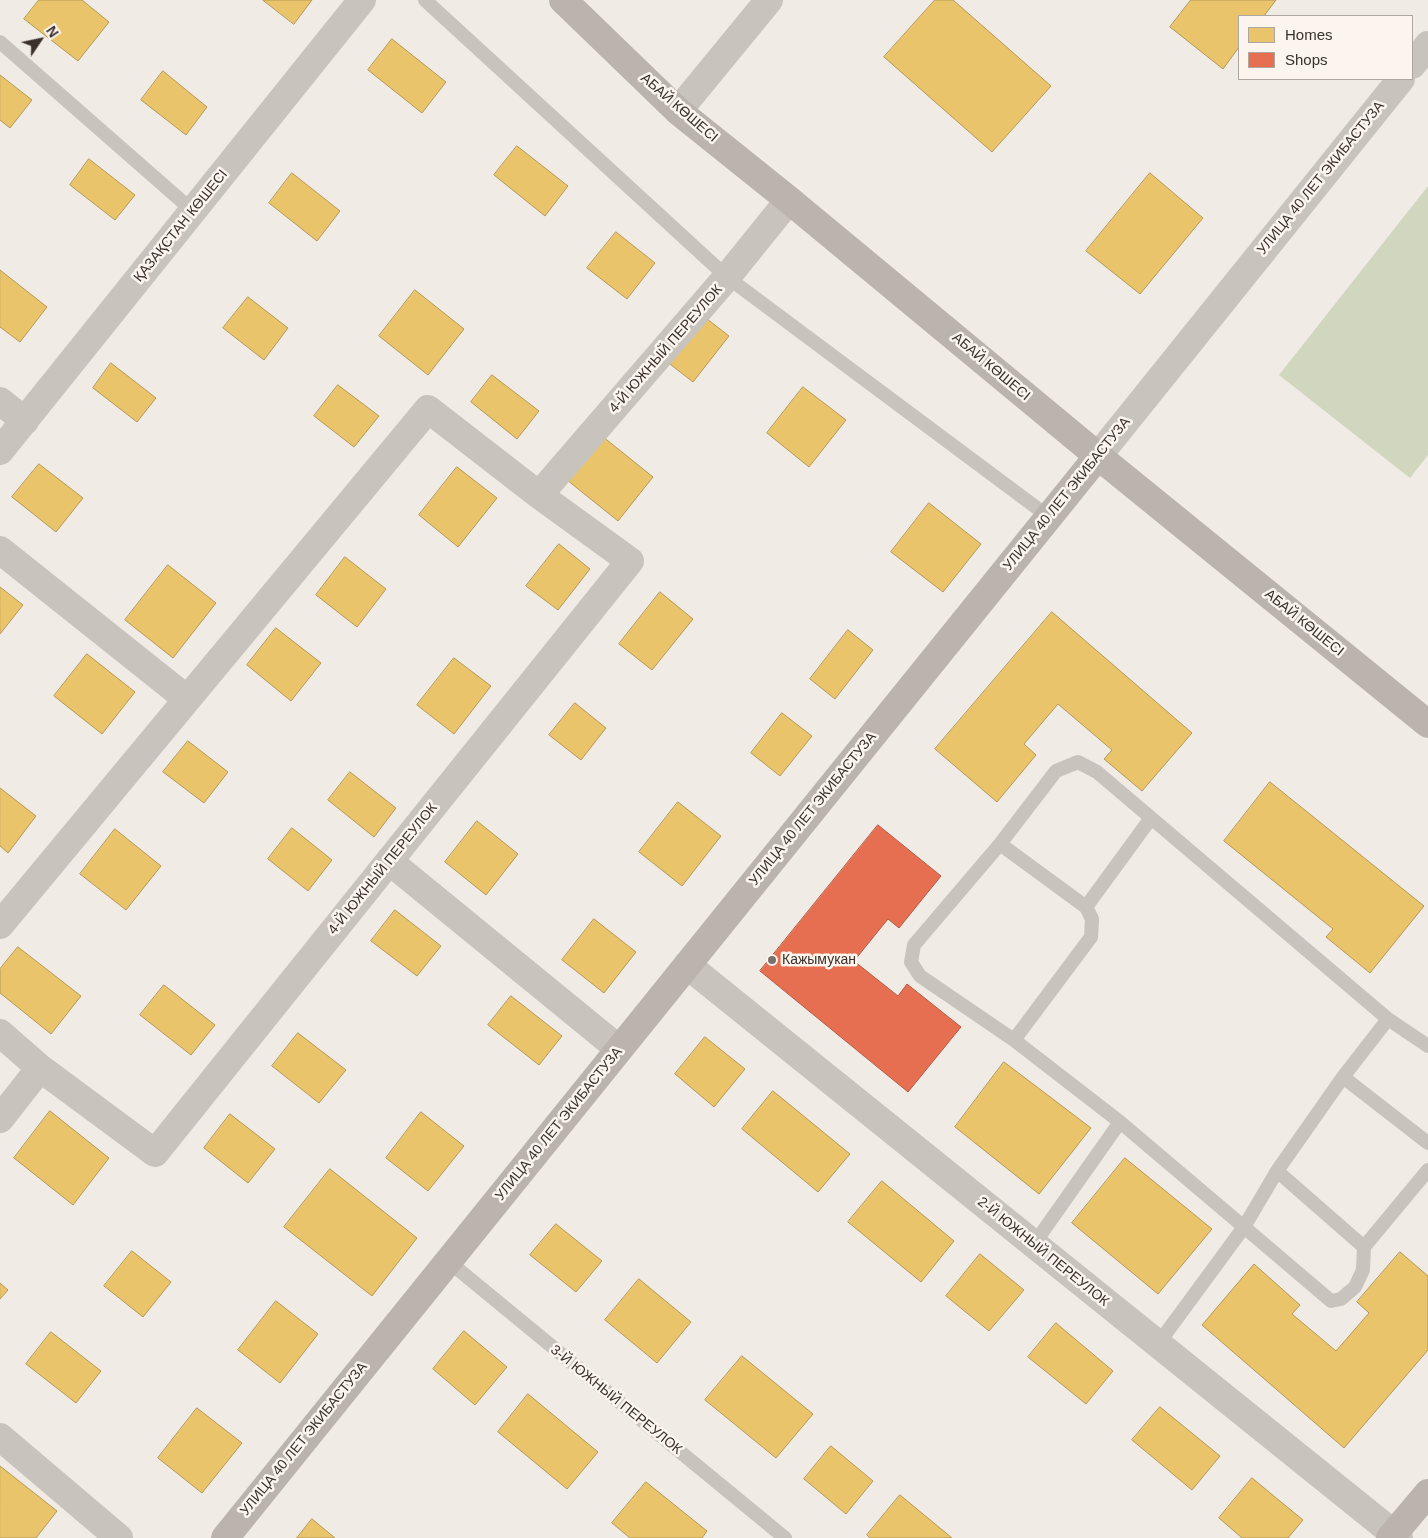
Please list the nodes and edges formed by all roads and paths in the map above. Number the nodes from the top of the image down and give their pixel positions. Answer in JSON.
{"nodes":[{"id":1,"x":362,"y":0,"type":"edge"},
{"id":2,"x":425,"y":0,"type":"edge"},
{"id":3,"x":563,"y":0,"type":"edge"},
{"id":4,"x":769,"y":0,"type":"edge"},
{"id":5,"x":0,"y":42,"type":"edge"},
{"id":6,"x":1428,"y":44,"type":"edge"},
{"id":7,"x":1413,"y":64,"type":"edge"},
{"id":8,"x":1399,"y":80,"type":"edge"},
{"id":9,"x":678,"y":111,"type":"junction"},
{"id":10,"x":789,"y":200,"type":"junction"},
{"id":11,"x":192,"y":212,"type":"junction"},
{"id":12,"x":727,"y":277,"type":"junction"},
{"id":13,"x":0,"y":400,"type":"edge"},
{"id":14,"x":25,"y":421,"type":"junction"},
{"id":15,"x":0,"y":451,"type":"edge"},
{"id":16,"x":1098,"y":456,"type":"junction"},
{"id":17,"x":539,"y":495,"type":"junction"},
{"id":18,"x":1049,"y":517,"type":"junction"},
{"id":19,"x":0,"y":550,"type":"edge"},
{"id":20,"x":188,"y":699,"type":"junction"},
{"id":21,"x":1428,"y":724,"type":"edge"},
{"id":22,"x":1151,"y":818,"type":"junction"},
{"id":23,"x":1000,"y":844,"type":"junction"},
{"id":24,"x":389,"y":861,"type":"junction"},
{"id":25,"x":1086,"y":907,"type":"junction"},
{"id":26,"x":0,"y":925,"type":"edge"},
{"id":27,"x":687,"y":965,"type":"junction"},
{"id":28,"x":1388,"y":1019,"type":"junction"},
{"id":29,"x":0,"y":1034,"type":"edge"},
{"id":30,"x":1014,"y":1040,"type":"junction"},
{"id":31,"x":1428,"y":1046,"type":"edge"},
{"id":32,"x":619,"y":1049,"type":"junction"},
{"id":33,"x":40,"y":1068,"type":"junction"},
{"id":34,"x":1344,"y":1078,"type":"junction"},
{"id":35,"x":0,"y":1119,"type":"edge"},
{"id":36,"x":1120,"y":1122,"type":"junction"},
{"id":37,"x":1428,"y":1144,"type":"edge"},
{"id":38,"x":1428,"y":1170,"type":"edge"},
{"id":39,"x":1277,"y":1171,"type":"junction"},
{"id":40,"x":1244,"y":1227,"type":"junction"},
{"id":41,"x":1034,"y":1244,"type":"junction"},
{"id":42,"x":1364,"y":1246,"type":"junction"},
{"id":43,"x":448,"y":1261,"type":"junction"},
{"id":44,"x":1158,"y":1344,"type":"junction"},
{"id":45,"x":0,"y":1437,"type":"edge"},
{"id":46,"x":1428,"y":1492,"type":"edge"},
{"id":47,"x":1395,"y":1537,"type":"edge"},
{"id":48,"x":119,"y":1538,"type":"edge"},
{"id":49,"x":225,"y":1538,"type":"edge"},
{"id":50,"x":785,"y":1538,"type":"edge"}],
"edges":[{"from":1,"to":11,"type":"street","name":"ҚАЗАҚСТАН КӨШЕСІ"},
{"from":2,"to":12,"type":"lane"},
{"from":3,"to":9,"type":"street","name":"АБАЙ КӨШЕСІ"},
{"from":4,"to":9,"type":"street"},
{"from":5,"to":11,"type":"lane"},
{"from":6,"to":7,"type":"street"},
{"from":8,"to":16,"type":"street","name":"УЛИЦА 40 ЛЕТ ЭКИБАСТУЗА"},
{"from":9,"to":10,"type":"street","name":"АБАЙ КӨШЕСІ"},
{"from":10,"to":12,"type":"street","name":"4-Й ЮЖНЫЙ ПЕРЕУЛОК"},
{"from":10,"to":16,"type":"street","name":"АБАЙ КӨШЕСІ"},
{"from":11,"to":14,"type":"street","name":"ҚАЗАҚСТАН КӨШЕСІ"},
{"from":12,"to":17,"type":"street","name":"4-Й ЮЖНЫЙ ПЕРЕУЛОК"},
{"from":12,"to":18,"type":"lane"},
{"from":13,"to":14,"type":"street"},
{"from":14,"to":15,"type":"street","name":"ҚАЗАҚСТАН КӨШЕСІ"},
{"from":16,"to":18,"type":"street","name":"УЛИЦА 40 ЛЕТ ЭКИБАСТУЗА"},
{"from":16,"to":21,"type":"street","name":"АБАЙ КӨШЕСІ"},
{"from":17,"to":20,"type":"street","name":"4-Й ЮЖНЫЙ ПЕРЕУЛОК"},
{"from":17,"to":24,"type":"street","name":"4-Й ЮЖНЫЙ ПЕРЕУЛОК"},
{"from":18,"to":27,"type":"street","name":"УЛИЦА 40 ЛЕТ ЭКИБАСТУЗА"},
{"from":19,"to":20,"type":"street"},
{"from":20,"to":26,"type":"street","name":"4-Й ЮЖНЫЙ ПЕРЕУЛОК"},
{"from":22,"to":23,"type":"lane"},
{"from":22,"to":25,"type":"lane"},
{"from":22,"to":28,"type":"lane"},
{"from":23,"to":25,"type":"lane"},
{"from":23,"to":30,"type":"lane"},
{"from":24,"to":32,"type":"street"},
{"from":24,"to":33,"type":"street","name":"4-Й ЮЖНЫЙ ПЕРЕУЛОК"},
{"from":25,"to":30,"type":"lane"},
{"from":27,"to":32,"type":"street","name":"УЛИЦА 40 ЛЕТ ЭКИБАСТУЗА"},
{"from":27,"to":41,"type":"street","name":"2-Й ЮЖНЫЙ ПЕРЕУЛОК"},
{"from":28,"to":31,"type":"lane"},
{"from":28,"to":34,"type":"lane"},
{"from":29,"to":33,"type":"street","name":"4-Й ЮЖНЫЙ ПЕРЕУЛОК"},
{"from":30,"to":36,"type":"lane"},
{"from":32,"to":43,"type":"street","name":"УЛИЦА 40 ЛЕТ ЭКИБАСТУЗА"},
{"from":33,"to":35,"type":"street"},
{"from":34,"to":37,"type":"lane"},
{"from":34,"to":39,"type":"lane"},
{"from":36,"to":40,"type":"lane"},
{"from":36,"to":41,"type":"lane"},
{"from":38,"to":42,"type":"lane"},
{"from":39,"to":40,"type":"lane"},
{"from":39,"to":42,"type":"lane"},
{"from":40,"to":42,"type":"lane"},
{"from":40,"to":44,"type":"lane"},
{"from":41,"to":44,"type":"street","name":"2-Й ЮЖНЫЙ ПЕРЕУЛОК"},
{"from":43,"to":49,"type":"street","name":"УЛИЦА 40 ЛЕТ ЭКИБАСТУЗА"},
{"from":43,"to":50,"type":"lane","name":"3-Й ЮЖНЫЙ ПЕРЕУЛОК"},
{"from":44,"to":47,"type":"street","name":"2-Й ЮЖНЫЙ ПЕРЕУЛОК"},
{"from":45,"to":48,"type":"street"},
{"from":46,"to":47,"type":"street"}]}
